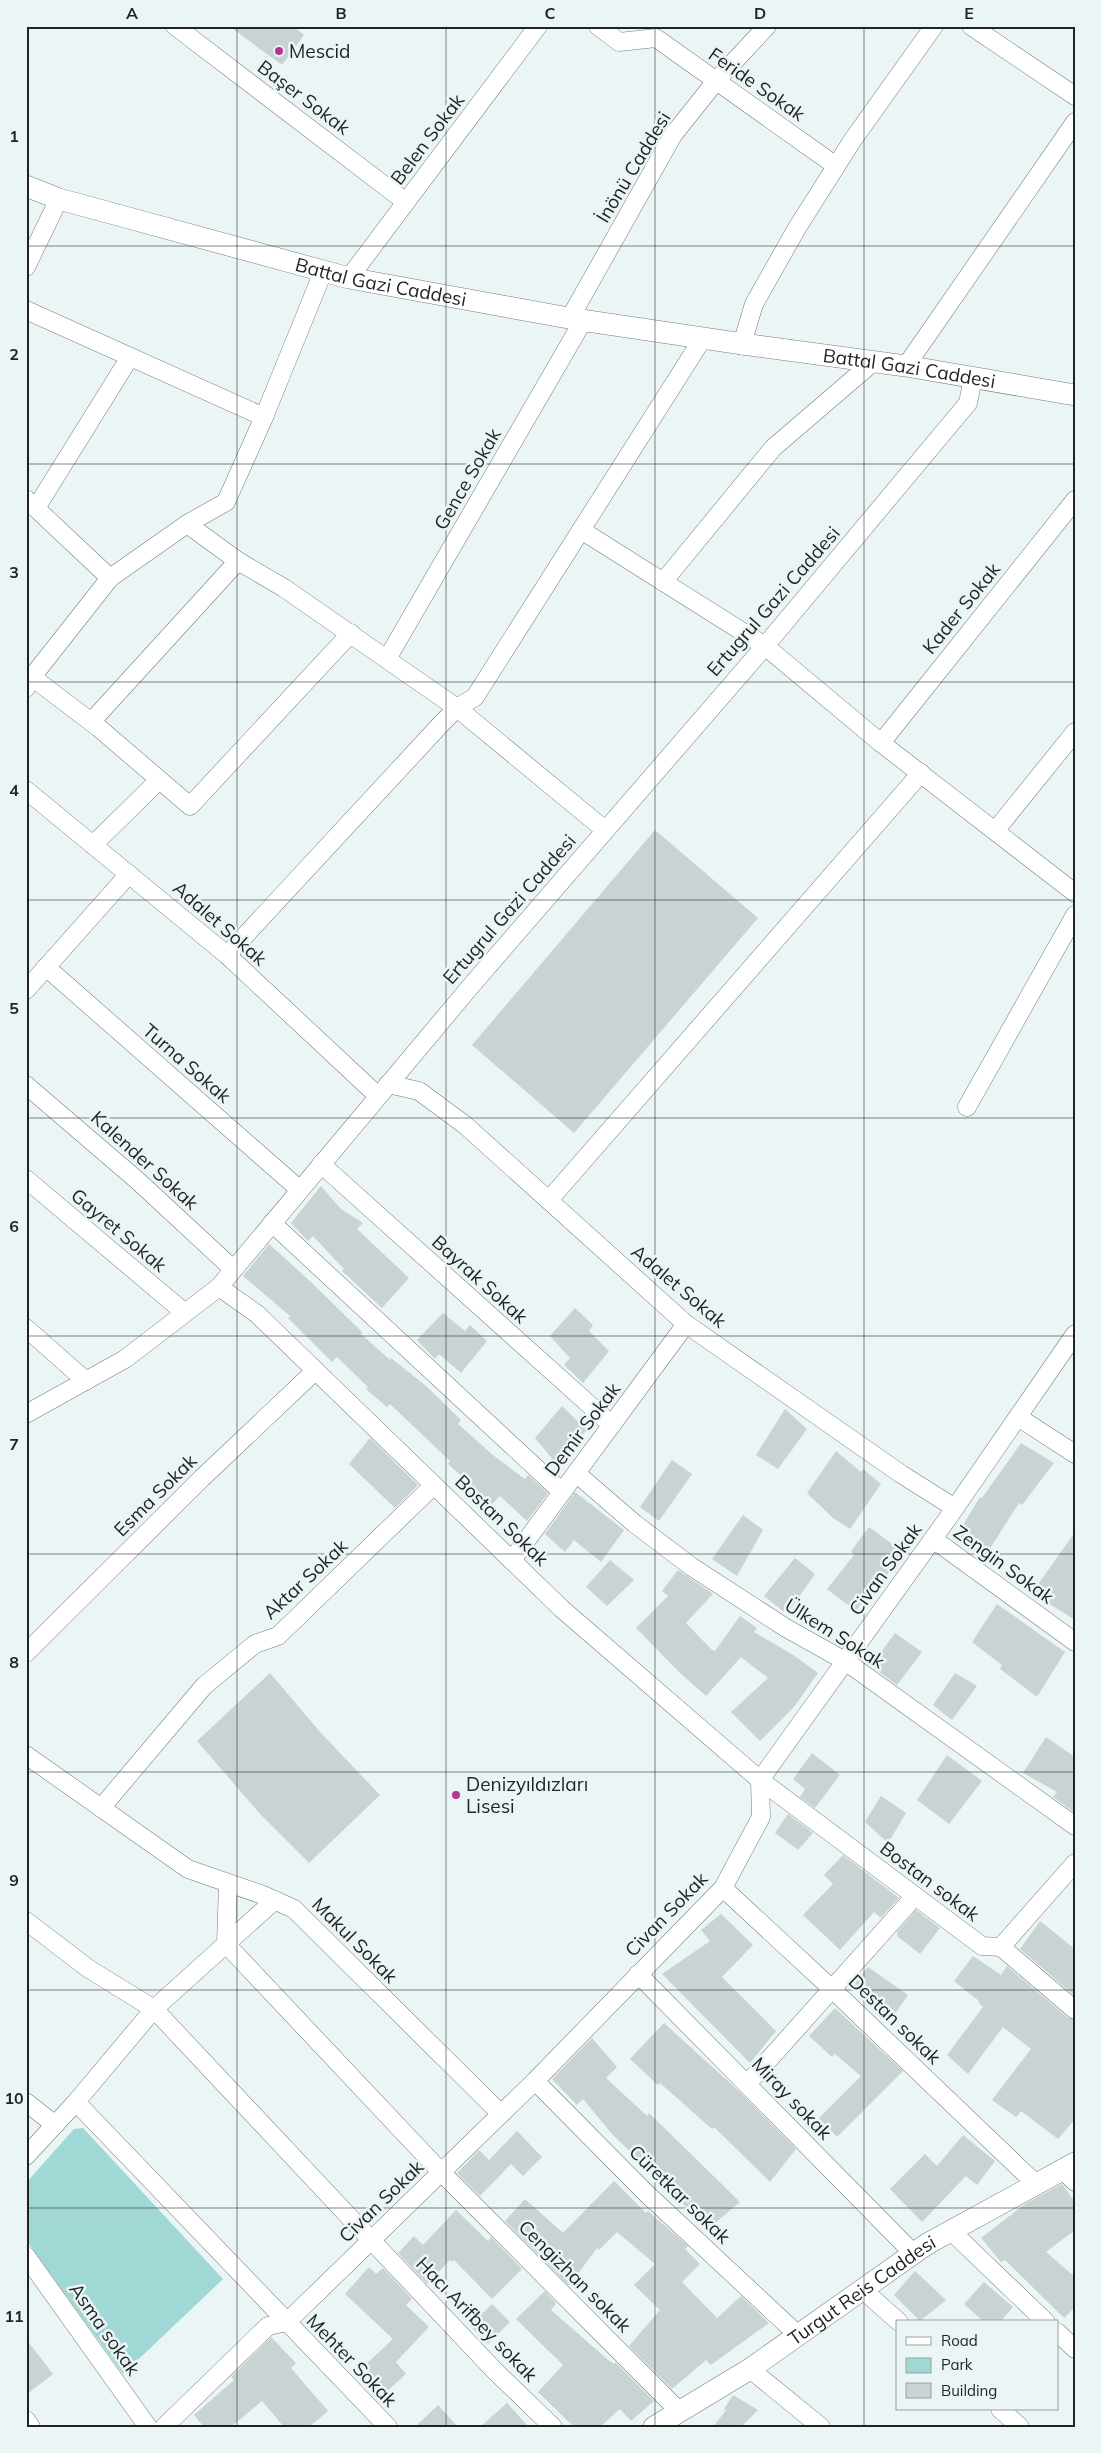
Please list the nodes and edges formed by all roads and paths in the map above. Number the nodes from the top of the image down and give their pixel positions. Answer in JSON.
{"nodes":[{"id":1,"x":175,"y":26,"type":"edge"},
{"id":2,"x":538,"y":26,"type":"edge"},
{"id":3,"x":598,"y":26,"type":"edge"},
{"id":4,"x":631,"y":26,"type":"edge"},
{"id":5,"x":767,"y":26,"type":"edge"},
{"id":6,"x":934,"y":26,"type":"edge"},
{"id":7,"x":971,"y":26,"type":"edge"},
{"id":8,"x":619,"y":42,"type":"junction"},
{"id":9,"x":716,"y":81,"type":"junction"},
{"id":10,"x":1075,"y":96,"type":"edge"},
{"id":11,"x":1075,"y":122,"type":"edge"},
{"id":12,"x":836,"y":166,"type":"junction"},
{"id":13,"x":26,"y":186,"type":"edge"},
{"id":14,"x":58,"y":199,"type":"junction"},
{"id":15,"x":406,"y":202,"type":"junction"},
{"id":16,"x":26,"y":267,"type":"edge"},
{"id":17,"x":323,"y":272,"type":"junction"},
{"id":18,"x":349,"y":278,"type":"junction"},
{"id":19,"x":26,"y":310,"type":"edge"},
{"id":20,"x":576,"y":319,"type":"junction"},
{"id":21,"x":703,"y":338,"type":"junction"},
{"id":22,"x":742,"y":344,"type":"junction"},
{"id":23,"x":130,"y":357,"type":"junction"},
{"id":24,"x":872,"y":363,"type":"junction"},
{"id":25,"x":906,"y":366,"type":"junction"},
{"id":26,"x":972,"y":378,"type":"junction"},
{"id":27,"x":1075,"y":395,"type":"edge"},
{"id":28,"x":264,"y":417,"type":"junction"},
{"id":29,"x":1075,"y":500,"type":"edge"},
{"id":30,"x":31,"y":504,"type":"edge"},
{"id":31,"x":187,"y":524,"type":"junction"},
{"id":32,"x":581,"y":530,"type":"junction"},
{"id":33,"x":238,"y":561,"type":"junction"},
{"id":34,"x":110,"y":578,"type":"junction"},
{"id":35,"x":663,"y":582,"type":"junction"},
{"id":36,"x":351,"y":633,"type":"junction"},
{"id":37,"x":765,"y":646,"type":"junction"},
{"id":38,"x":387,"y":659,"type":"junction"},
{"id":39,"x":29,"y":682,"type":"edge"},
{"id":40,"x":457,"y":708,"type":"junction"},
{"id":41,"x":91,"y":722,"type":"junction"},
{"id":42,"x":1075,"y":732,"type":"edge"},
{"id":43,"x":881,"y":743,"type":"junction"},
{"id":44,"x":921,"y":774,"type":"junction"},
{"id":45,"x":159,"y":780,"type":"junction"},
{"id":46,"x":26,"y":790,"type":"edge"},
{"id":47,"x":604,"y":830,"type":"junction"},
{"id":48,"x":995,"y":831,"type":"junction"},
{"id":49,"x":93,"y":845,"type":"junction"},
{"id":50,"x":129,"y":874,"type":"junction"},
{"id":51,"x":1075,"y":893,"type":"edge"},
{"id":52,"x":1075,"y":915,"type":"edge"},
{"id":53,"x":227,"y":955,"type":"junction"},
{"id":54,"x":46,"y":967,"type":"junction"},
{"id":55,"x":26,"y":990,"type":"edge"},
{"id":56,"x":26,"y":1084,"type":"edge"},
{"id":57,"x":383,"y":1090,"type":"junction"},
{"id":58,"x":967,"y":1107,"type":"dead end"},
{"id":59,"x":321,"y":1164,"type":"junction"},
{"id":60,"x":26,"y":1179,"type":"edge"},
{"id":61,"x":300,"y":1190,"type":"junction"},
{"id":62,"x":549,"y":1200,"type":"junction"},
{"id":63,"x":272,"y":1223,"type":"junction"},
{"id":64,"x":233,"y":1269,"type":"junction"},
{"id":65,"x":219,"y":1287,"type":"junction"},
{"id":66,"x":185,"y":1313,"type":"junction"},
{"id":67,"x":686,"y":1324,"type":"junction"},
{"id":68,"x":26,"y":1328,"type":"edge"},
{"id":69,"x":1075,"y":1334,"type":"edge"},
{"id":70,"x":316,"y":1371,"type":"junction"},
{"id":71,"x":86,"y":1381,"type":"junction"},
{"id":72,"x":54,"y":1399,"type":"junction"},
{"id":73,"x":26,"y":1414,"type":"edge"},
{"id":74,"x":1018,"y":1417,"type":"junction"},
{"id":75,"x":26,"y":1425,"type":"edge"},
{"id":76,"x":612,"y":1425,"type":"junction"},
{"id":77,"x":1075,"y":1454,"type":"edge"},
{"id":78,"x":576,"y":1473,"type":"junction"},
{"id":79,"x":434,"y":1485,"type":"junction"},
{"id":80,"x":562,"y":1492,"type":"junction"},
{"id":81,"x":955,"y":1508,"type":"junction"},
{"id":82,"x":933,"y":1539,"type":"junction"},
{"id":83,"x":512,"y":1560,"type":"junction"},
{"id":84,"x":1075,"y":1642,"type":"edge"},
{"id":85,"x":26,"y":1653,"type":"edge"},
{"id":86,"x":845,"y":1661,"type":"junction"},
{"id":87,"x":26,"y":1755,"type":"edge"},
{"id":88,"x":760,"y":1780,"type":"junction"},
{"id":89,"x":101,"y":1808,"type":"junction"},
{"id":90,"x":1075,"y":1826,"type":"edge"},
{"id":91,"x":1075,"y":1863,"type":"edge"},
{"id":92,"x":228,"y":1884,"type":"junction"},
{"id":93,"x":723,"y":1888,"type":"junction"},
{"id":94,"x":915,"y":1896,"type":"junction"},
{"id":95,"x":275,"y":1900,"type":"junction"},
{"id":96,"x":26,"y":1922,"type":"edge"},
{"id":97,"x":226,"y":1944,"type":"junction"},
{"id":98,"x":1001,"y":1947,"type":"junction"},
{"id":99,"x":638,"y":1974,"type":"junction"},
{"id":100,"x":832,"y":1989,"type":"junction"},
{"id":101,"x":154,"y":2009,"type":"junction"},
{"id":102,"x":1075,"y":2010,"type":"edge"},
{"id":103,"x":535,"y":2081,"type":"junction"},
{"id":104,"x":748,"y":2083,"type":"junction"},
{"id":105,"x":26,"y":2102,"type":"edge"},
{"id":106,"x":76,"y":2102,"type":"junction"},
{"id":107,"x":501,"y":2114,"type":"junction"},
{"id":108,"x":55,"y":2125,"type":"junction"},
{"id":109,"x":26,"y":2156,"type":"edge"},
{"id":110,"x":1071,"y":2171,"type":"edge"},
{"id":111,"x":441,"y":2172,"type":"junction"},
{"id":112,"x":1035,"y":2183,"type":"junction"},
{"id":113,"x":951,"y":2231,"type":"junction"},
{"id":114,"x":371,"y":2240,"type":"junction"},
{"id":115,"x":914,"y":2254,"type":"junction"},
{"id":116,"x":26,"y":2256,"type":"edge"},
{"id":117,"x":862,"y":2290,"type":"junction"},
{"id":118,"x":897,"y":2320,"type":"edge"},
{"id":119,"x":1044,"y":2320,"type":"edge"},
{"id":120,"x":287,"y":2322,"type":"junction"},
{"id":121,"x":1058,"y":2333,"type":"edge"},
{"id":122,"x":798,"y":2335,"type":"junction"},
{"id":123,"x":1075,"y":2349,"type":"edge"},
{"id":124,"x":750,"y":2369,"type":"junction"},
{"id":125,"x":1001,"y":2410,"type":"edge"},
{"id":126,"x":679,"y":2411,"type":"junction"},
{"id":127,"x":26,"y":2420,"type":"edge"},
{"id":128,"x":31,"y":2427,"type":"edge"},
{"id":129,"x":148,"y":2427,"type":"edge"},
{"id":130,"x":164,"y":2427,"type":"edge"},
{"id":131,"x":388,"y":2427,"type":"edge"},
{"id":132,"x":553,"y":2427,"type":"edge"},
{"id":133,"x":654,"y":2427,"type":"edge"},
{"id":134,"x":821,"y":2427,"type":"edge"},
{"id":135,"x":1020,"y":2427,"type":"edge"}],
"edges":[{"from":1,"to":15,"type":"street","name":"Başer Sokak"},
{"from":2,"to":15,"type":"street","name":"Belen Sokak"},
{"from":3,"to":8,"type":"street"},
{"from":4,"to":8,"type":"street"},
{"from":5,"to":9,"type":"street","name":"İnönü Caddesi"},
{"from":6,"to":12,"type":"street"},
{"from":7,"to":10,"type":"street"},
{"from":8,"to":9,"type":"street","name":"Feride Sokak"},
{"from":9,"to":12,"type":"street","name":"Feride Sokak"},
{"from":9,"to":20,"type":"street","name":"İnönü Caddesi"},
{"from":11,"to":25,"type":"street"},
{"from":12,"to":22,"type":"street"},
{"from":13,"to":14,"type":"street","name":"Battal Gazi Caddesi"},
{"from":14,"to":16,"type":"street"},
{"from":14,"to":17,"type":"street","name":"Battal Gazi Caddesi"},
{"from":15,"to":18,"type":"street","name":"Belen Sokak"},
{"from":17,"to":18,"type":"street","name":"Battal Gazi Caddesi"},
{"from":17,"to":28,"type":"street"},
{"from":18,"to":20,"type":"street","name":"Battal Gazi Caddesi"},
{"from":19,"to":23,"type":"street"},
{"from":20,"to":21,"type":"street","name":"Battal Gazi Caddesi"},
{"from":20,"to":38,"type":"street","name":"Gence Sokak"},
{"from":21,"to":22,"type":"street","name":"Battal Gazi Caddesi"},
{"from":21,"to":32,"type":"street"},
{"from":22,"to":24,"type":"street","name":"Battal Gazi Caddesi"},
{"from":23,"to":28,"type":"street"},
{"from":23,"to":30,"type":"street"},
{"from":24,"to":25,"type":"street","name":"Battal Gazi Caddesi"},
{"from":24,"to":35,"type":"street"},
{"from":25,"to":26,"type":"street","name":"Battal Gazi Caddesi"},
{"from":26,"to":27,"type":"street","name":"Battal Gazi Caddesi"},
{"from":26,"to":37,"type":"street","name":"Ertugrul Gazi Caddesi"},
{"from":28,"to":31,"type":"street"},
{"from":29,"to":43,"type":"street","name":"Kader Sokak"},
{"from":30,"to":34,"type":"street"},
{"from":31,"to":33,"type":"street"},
{"from":31,"to":34,"type":"street"},
{"from":32,"to":35,"type":"street"},
{"from":32,"to":40,"type":"street"},
{"from":33,"to":36,"type":"street"},
{"from":33,"to":41,"type":"street"},
{"from":34,"to":39,"type":"street"},
{"from":35,"to":37,"type":"street"},
{"from":36,"to":38,"type":"street"},
{"from":36,"to":45,"type":"street"},
{"from":37,"to":43,"type":"street"},
{"from":37,"to":47,"type":"street","name":"Ertugrul Gazi Caddesi"},
{"from":38,"to":40,"type":"street"},
{"from":39,"to":41,"type":"street"},
{"from":40,"to":47,"type":"street"},
{"from":40,"to":53,"type":"street"},
{"from":41,"to":45,"type":"street"},
{"from":42,"to":48,"type":"street"},
{"from":43,"to":44,"type":"street"},
{"from":44,"to":48,"type":"street"},
{"from":44,"to":62,"type":"street"},
{"from":45,"to":49,"type":"street"},
{"from":46,"to":49,"type":"street","name":"Adalet Sokak"},
{"from":47,"to":57,"type":"street","name":"Ertugrul Gazi Caddesi"},
{"from":48,"to":51,"type":"street"},
{"from":49,"to":50,"type":"street","name":"Adalet Sokak"},
{"from":50,"to":53,"type":"street","name":"Adalet Sokak"},
{"from":50,"to":54,"type":"street"},
{"from":52,"to":58,"type":"street"},
{"from":53,"to":57,"type":"street","name":"Adalet Sokak"},
{"from":54,"to":55,"type":"street"},
{"from":54,"to":61,"type":"street","name":"Turna Sokak"},
{"from":56,"to":64,"type":"street","name":"Kalender Sokak"},
{"from":57,"to":59,"type":"street","name":"Ertugrul Gazi Caddesi"},
{"from":57,"to":62,"type":"street","name":"Adalet Sokak"},
{"from":59,"to":61,"type":"street","name":"Ertugrul Gazi Caddesi"},
{"from":59,"to":76,"type":"street","name":"Bayrak Sokak"},
{"from":60,"to":66,"type":"street","name":"Gayret Sokak"},
{"from":61,"to":63,"type":"street","name":"Ertugrul Gazi Caddesi"},
{"from":62,"to":67,"type":"street","name":"Adalet Sokak"},
{"from":63,"to":64,"type":"street","name":"Ertugrul Gazi Caddesi"},
{"from":63,"to":80,"type":"street"},
{"from":64,"to":65,"type":"street","name":"Ertugrul Gazi Caddesi"},
{"from":65,"to":66,"type":"street","name":"Ertugrul Gazi Caddesi"},
{"from":65,"to":70,"type":"street","name":"Bostan Sokak"},
{"from":66,"to":71,"type":"street","name":"Ertugrul Gazi Caddesi"},
{"from":67,"to":76,"type":"street","name":"Demir Sokak"},
{"from":67,"to":81,"type":"street","name":"Adalet Sokak"},
{"from":68,"to":71,"type":"street"},
{"from":69,"to":74,"type":"street","name":"Civan Sokak"},
{"from":70,"to":79,"type":"street","name":"Bostan Sokak"},
{"from":70,"to":85,"type":"street","name":"Esma Sokak"},
{"from":71,"to":72,"type":"street","name":"Ertugrul Gazi Caddesi"},
{"from":72,"to":73,"type":"street","name":"Ertugrul Gazi Caddesi"},
{"from":72,"to":75,"type":"street"},
{"from":74,"to":77,"type":"street"},
{"from":74,"to":81,"type":"street","name":"Civan Sokak"},
{"from":76,"to":78,"type":"street","name":"Demir Sokak"},
{"from":78,"to":80,"type":"street","name":"Demir Sokak"},
{"from":78,"to":86,"type":"street","name":"Ülkem Sokak"},
{"from":79,"to":83,"type":"street","name":"Bostan Sokak"},
{"from":79,"to":89,"type":"street","name":"Aktar Sokak"},
{"from":80,"to":83,"type":"street","name":"Demir Sokak"},
{"from":81,"to":82,"type":"street","name":"Civan Sokak"},
{"from":82,"to":84,"type":"street","name":"Zengin Sokak"},
{"from":82,"to":86,"type":"street","name":"Civan Sokak"},
{"from":83,"to":88,"type":"street","name":"Bostan Sokak"},
{"from":86,"to":88,"type":"street","name":"Civan Sokak"},
{"from":86,"to":90,"type":"street","name":"Ülkem Sokak"},
{"from":87,"to":89,"type":"street","name":"Makul Sokak"},
{"from":88,"to":93,"type":"street","name":"Civan Sokak"},
{"from":88,"to":94,"type":"street","name":"Bostan sokak"},
{"from":89,"to":92,"type":"street","name":"Makul Sokak"},
{"from":91,"to":98,"type":"street"},
{"from":92,"to":95,"type":"street","name":"Makul Sokak"},
{"from":92,"to":97,"type":"street"},
{"from":93,"to":99,"type":"street","name":"Civan Sokak"},
{"from":93,"to":100,"type":"street","name":"Destan sokak"},
{"from":94,"to":98,"type":"street","name":"Bostan sokak"},
{"from":94,"to":100,"type":"street"},
{"from":95,"to":97,"type":"street"},
{"from":95,"to":107,"type":"street","name":"Makul Sokak"},
{"from":96,"to":101,"type":"street","name":"Hacı Arifbey sokak"},
{"from":97,"to":101,"type":"street"},
{"from":97,"to":111,"type":"street","name":"Cengizhan sokak"},
{"from":98,"to":102,"type":"street","name":"Bostan sokak"},
{"from":99,"to":103,"type":"street","name":"Civan Sokak"},
{"from":99,"to":104,"type":"street","name":"Miray sokak"},
{"from":100,"to":104,"type":"street"},
{"from":100,"to":112,"type":"street","name":"Destan sokak"},
{"from":101,"to":106,"type":"street"},
{"from":101,"to":114,"type":"street","name":"Hacı Arifbey sokak"},
{"from":103,"to":107,"type":"street","name":"Civan Sokak"},
{"from":103,"to":122,"type":"street","name":"Cüretkar sokak"},
{"from":104,"to":115,"type":"street","name":"Miray sokak"},
{"from":105,"to":108,"type":"street"},
{"from":106,"to":108,"type":"street"},
{"from":106,"to":120,"type":"street","name":"Mehter Sokak"},
{"from":107,"to":111,"type":"street","name":"Civan Sokak"},
{"from":108,"to":109,"type":"street"},
{"from":110,"to":112,"type":"street","name":"Turgut Reis Caddesi"},
{"from":111,"to":114,"type":"street","name":"Civan Sokak"},
{"from":111,"to":126,"type":"street","name":"Cengizhan sokak"},
{"from":112,"to":113,"type":"street","name":"Turgut Reis Caddesi"},
{"from":113,"to":115,"type":"street","name":"Turgut Reis Caddesi"},
{"from":113,"to":119,"type":"street"},
{"from":114,"to":120,"type":"street","name":"Civan Sokak"},
{"from":114,"to":132,"type":"street","name":"Hacı Arifbey sokak"},
{"from":115,"to":117,"type":"street","name":"Turgut Reis Caddesi"},
{"from":116,"to":129,"type":"street","name":"Asma sokak"},
{"from":117,"to":118,"type":"street"},
{"from":117,"to":122,"type":"street","name":"Turgut Reis Caddesi"},
{"from":120,"to":130,"type":"street","name":"Civan Sokak"},
{"from":120,"to":131,"type":"street","name":"Mehter Sokak"},
{"from":121,"to":123,"type":"street"},
{"from":122,"to":124,"type":"street","name":"Turgut Reis Caddesi"},
{"from":124,"to":126,"type":"street","name":"Turgut Reis Caddesi"},
{"from":124,"to":134,"type":"street"},
{"from":125,"to":135,"type":"street"},
{"from":126,"to":133,"type":"street","name":"Turgut Reis Caddesi"},
{"from":127,"to":128,"type":"street"}]}
